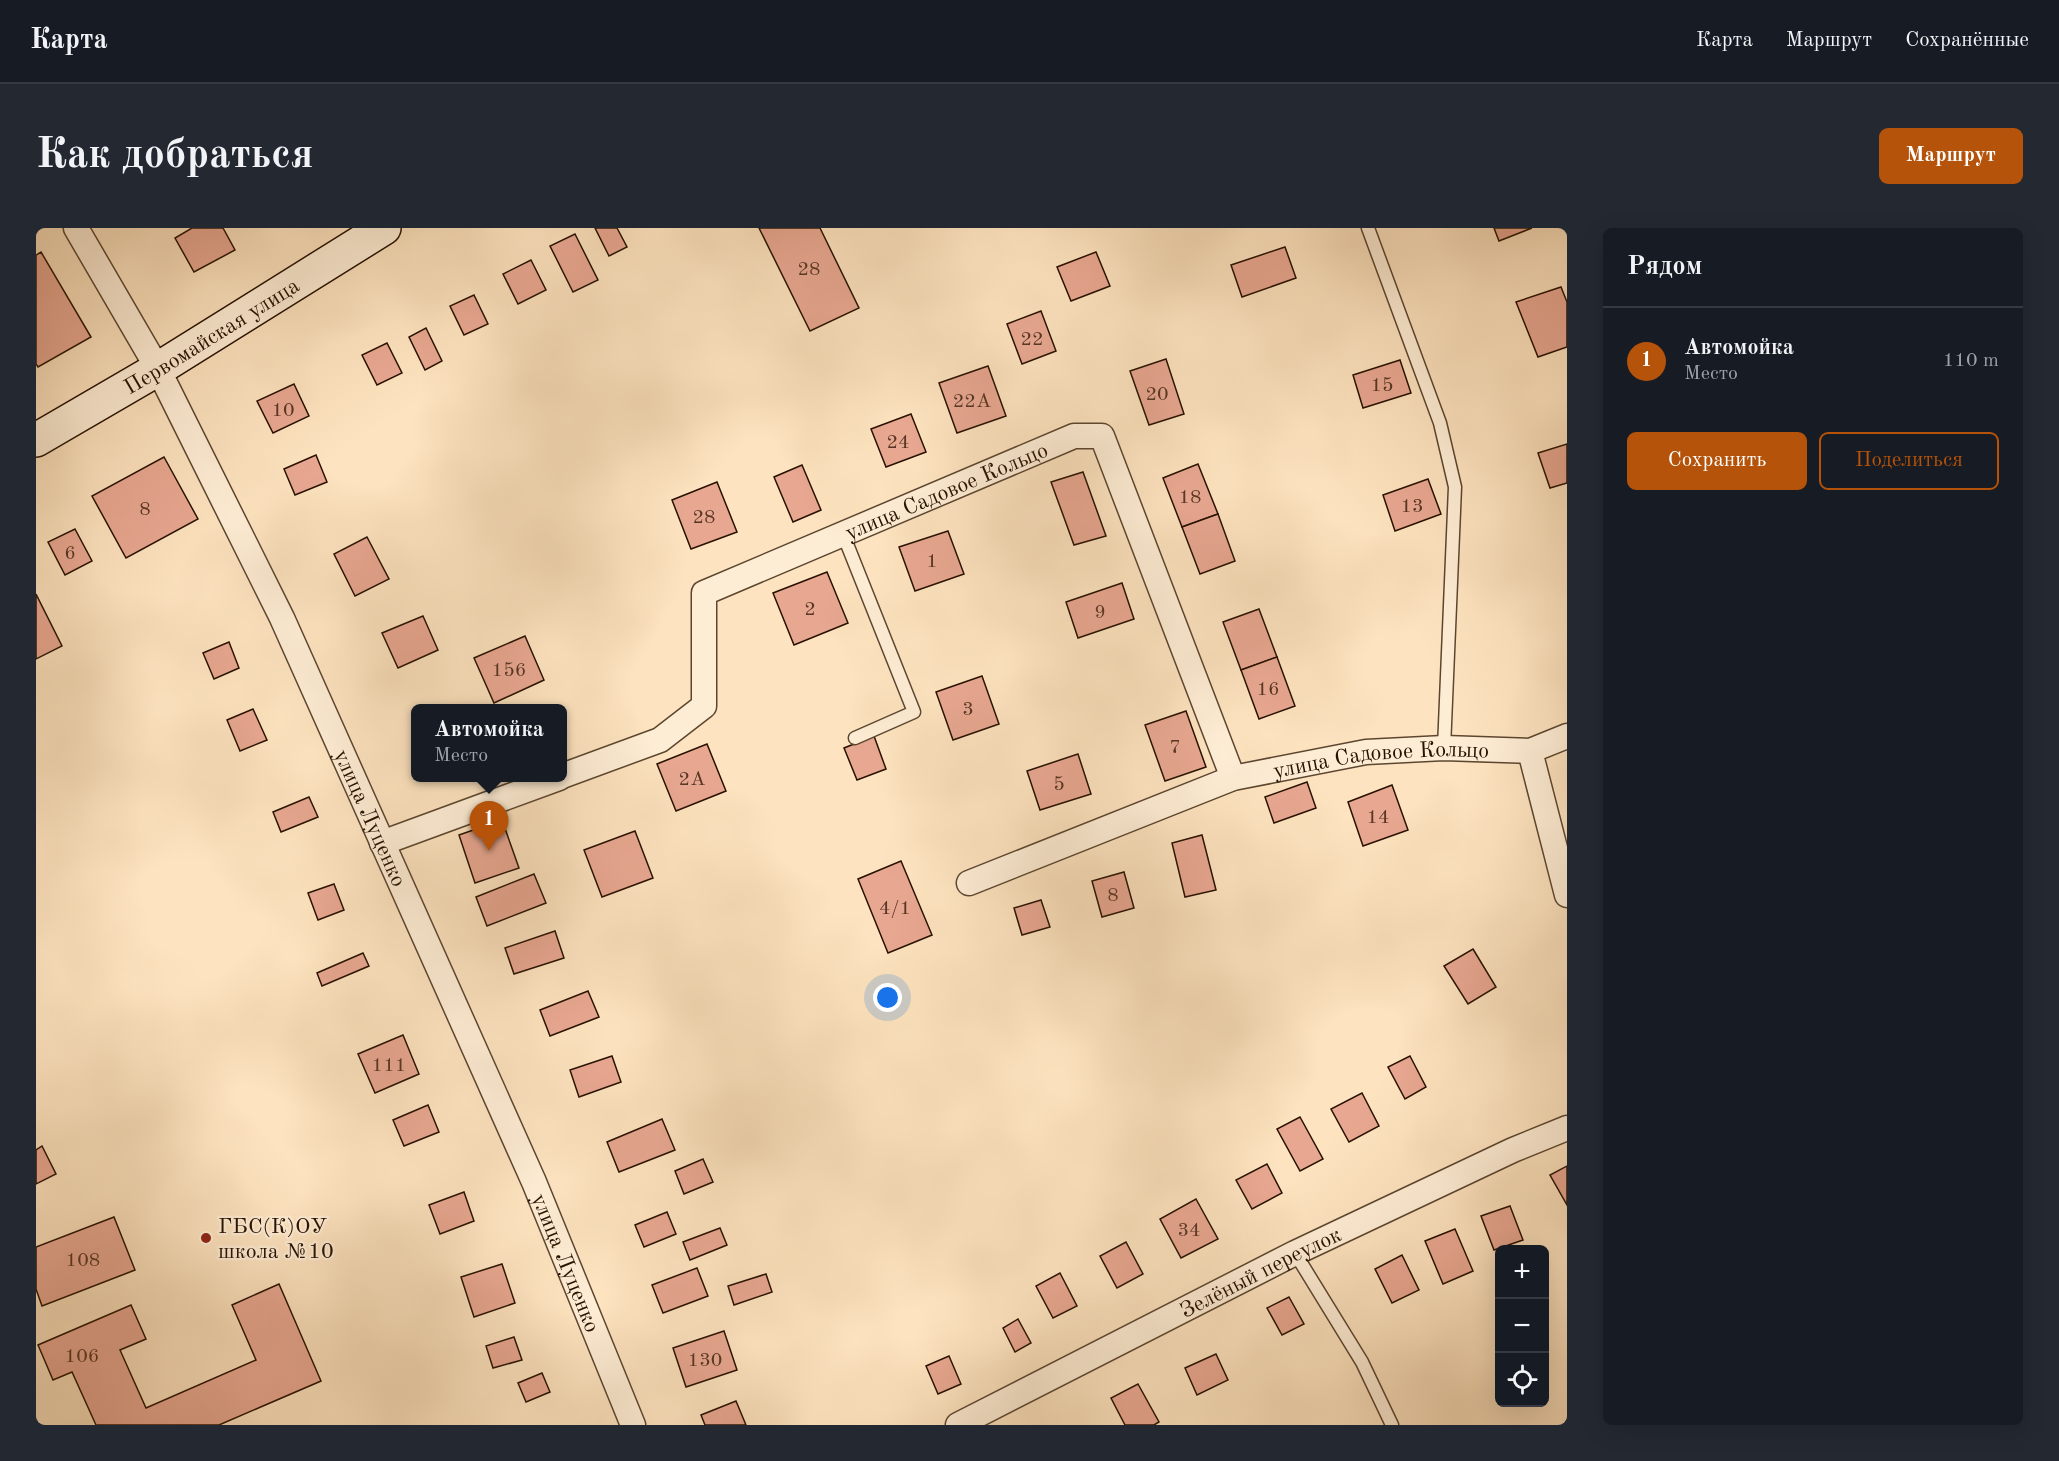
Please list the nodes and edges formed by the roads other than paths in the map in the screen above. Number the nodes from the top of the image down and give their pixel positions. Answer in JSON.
{"nodes":[{"id":1,"x":76,"y":228,"type":"edge"},
{"id":2,"x":384,"y":228,"type":"edge"},
{"id":3,"x":1368,"y":228,"type":"edge"},
{"id":4,"x":158,"y":369,"type":"junction"},
{"id":5,"x":36,"y":440,"type":"edge"},
{"id":6,"x":843,"y":534,"type":"junction"},
{"id":7,"x":1567,"y":736,"type":"edge"},
{"id":8,"x":855,"y":738,"type":"dead end"},
{"id":9,"x":1444,"y":748,"type":"junction"},
{"id":10,"x":1530,"y":751,"type":"junction"},
{"id":11,"x":567,"y":775,"type":"edge"},
{"id":12,"x":1233,"y":778,"type":"junction"},
{"id":13,"x":547,"y":782,"type":"edge"},
{"id":14,"x":382,"y":843,"type":"junction"},
{"id":15,"x":969,"y":883,"type":"dead end"},
{"id":16,"x":1567,"y":896,"type":"edge"},
{"id":17,"x":1567,"y":1128,"type":"edge"},
{"id":18,"x":1295,"y":1252,"type":"junction"},
{"id":19,"x":633,"y":1425,"type":"edge"},
{"id":20,"x":958,"y":1425,"type":"edge"},
{"id":21,"x":1392,"y":1425,"type":"edge"}],
"edges":[{"from":1,"to":4,"type":"street","name":"улица Луценко"},
{"from":2,"to":4,"type":"main road","name":"Первомайская улица"},
{"from":3,"to":9,"type":"lane"},
{"from":4,"to":5,"type":"main road","name":"Первомайская улица"},
{"from":4,"to":14,"type":"street","name":"улица Луценко"},
{"from":6,"to":8,"type":"lane"},
{"from":6,"to":11,"type":"street","name":"улица Садовое Кольцо"},
{"from":6,"to":12,"type":"street","name":"улица Садовое Кольцо"},
{"from":7,"to":10,"type":"street"},
{"from":9,"to":10,"type":"street","name":"улица Садовое Кольцо"},
{"from":9,"to":12,"type":"street","name":"улица Садовое Кольцо"},
{"from":10,"to":16,"type":"street"},
{"from":12,"to":15,"type":"street","name":"улица Садовое Кольцо"},
{"from":13,"to":14,"type":"street","name":"улица Садовое Кольцо"},
{"from":14,"to":19,"type":"street","name":"улица Луценко"},
{"from":17,"to":18,"type":"street","name":"Зелёный переулок"},
{"from":18,"to":20,"type":"street","name":"Зелёный переулок"},
{"from":18,"to":21,"type":"lane"}]}
